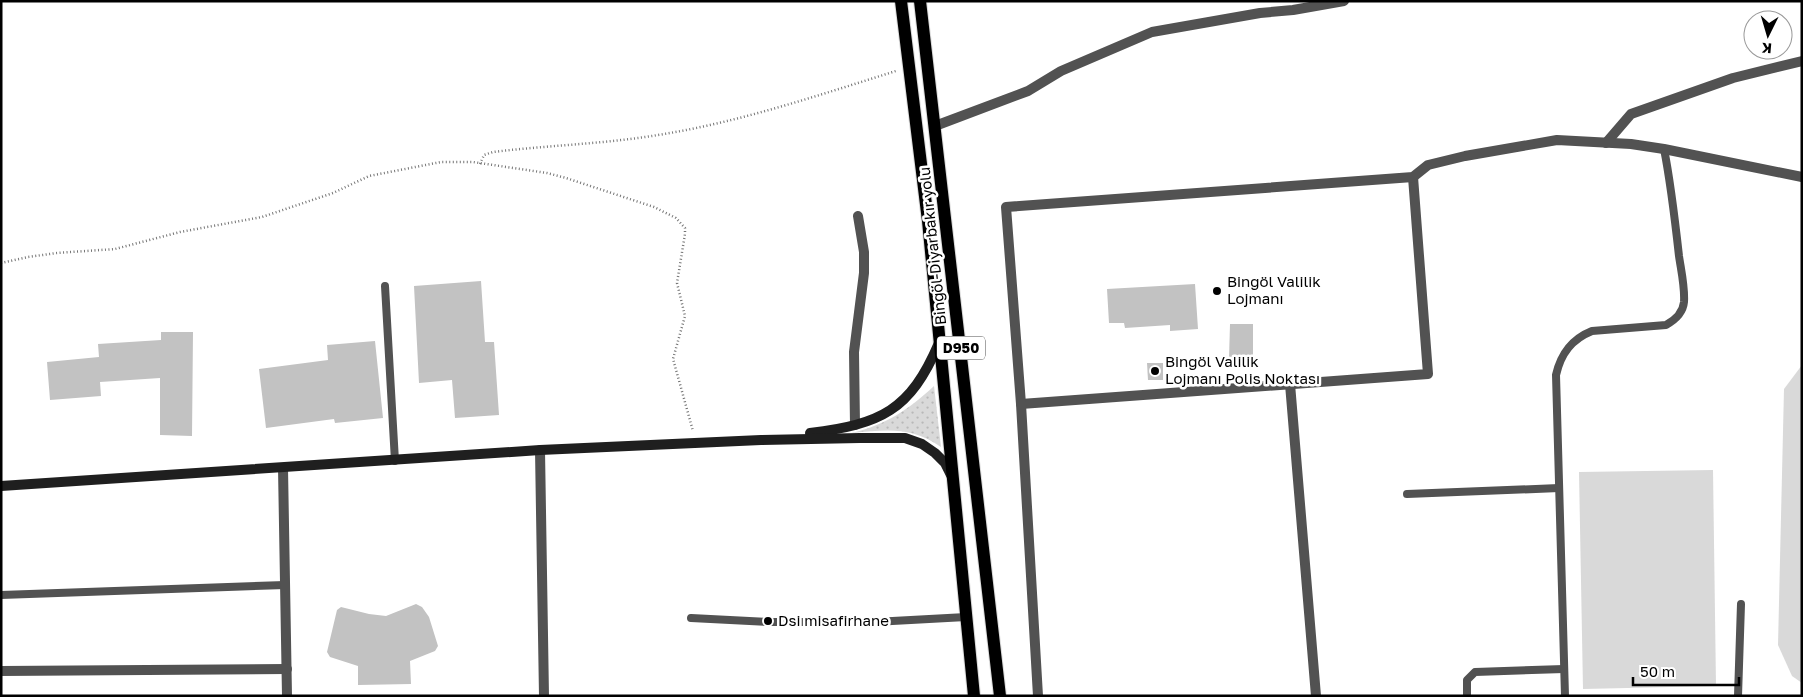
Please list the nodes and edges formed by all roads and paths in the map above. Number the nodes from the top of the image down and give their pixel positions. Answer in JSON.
{"nodes":[{"id":1,"x":901,"y":1,"type":"edge"},
{"id":2,"x":920,"y":1,"type":"edge"},
{"id":3,"x":1344,"y":1,"type":"edge"},
{"id":4,"x":1802,"y":61,"type":"edge"},
{"id":5,"x":909,"y":67,"type":"junction"},
{"id":6,"x":935,"y":126,"type":"junction"},
{"id":7,"x":1606,"y":143,"type":"junction"},
{"id":8,"x":1664,"y":149,"type":"junction"},
{"id":9,"x":480,"y":164,"type":"junction"},
{"id":10,"x":1413,"y":177,"type":"junction"},
{"id":11,"x":1802,"y":177,"type":"edge"},
{"id":12,"x":858,"y":216,"type":"dead end"},
{"id":13,"x":1,"y":263,"type":"edge"},
{"id":14,"x":385,"y":286,"type":"dead end"},
{"id":15,"x":939,"y":343,"type":"junction"},
{"id":16,"x":1290,"y":384,"type":"junction"},
{"id":17,"x":1021,"y":404,"type":"junction"},
{"id":18,"x":855,"y":425,"type":"junction"},
{"id":19,"x":761,"y":440,"type":"junction"},
{"id":20,"x":696,"y":442,"type":"junction"},
{"id":21,"x":540,"y":450,"type":"junction"},
{"id":22,"x":395,"y":461,"type":"junction"},
{"id":23,"x":284,"y":468,"type":"junction"},
{"id":24,"x":952,"y":476,"type":"junction"},
{"id":25,"x":1,"y":486,"type":"edge"},
{"id":26,"x":1559,"y":488,"type":"junction"},
{"id":27,"x":1407,"y":494,"type":"dead end"},
{"id":28,"x":285,"y":586,"type":"junction"},
{"id":29,"x":1,"y":595,"type":"edge"},
{"id":30,"x":1740,"y":604,"type":"dead end"},
{"id":31,"x":966,"y":617,"type":"junction"},
{"id":32,"x":691,"y":618,"type":"dead end"},
{"id":33,"x":287,"y":668,"type":"junction"},
{"id":34,"x":1564,"y":669,"type":"junction"},
{"id":35,"x":1,"y":671,"type":"edge"},
{"id":36,"x":287,"y":696,"type":"edge"},
{"id":37,"x":544,"y":696,"type":"edge"},
{"id":38,"x":974,"y":696,"type":"edge"},
{"id":39,"x":1000,"y":696,"type":"edge"},
{"id":40,"x":1038,"y":696,"type":"edge"},
{"id":41,"x":1316,"y":696,"type":"edge"},
{"id":42,"x":1468,"y":696,"type":"edge"},
{"id":43,"x":1565,"y":696,"type":"edge"},
{"id":44,"x":1738,"y":696,"type":"edge"}],
"edges":[{"from":1,"to":5,"type":"main road","name":"Bingöl-Diyarbakır yolu","number":"D950"},
{"from":2,"to":6,"type":"main road","name":"Bingöl-Diyarbakır yolu","number":"D950"},
{"from":3,"to":6,"type":"street"},
{"from":4,"to":7,"type":"street"},
{"from":5,"to":9,"type":"path"},
{"from":5,"to":15,"type":"main road","name":"Bingöl-Diyarbakır yolu","number":"D950"},
{"from":6,"to":39,"type":"main road","name":"Bingöl-Diyarbakır yolu","number":"D950"},
{"from":7,"to":8,"type":"street"},
{"from":7,"to":10,"type":"street"},
{"from":8,"to":11,"type":"street"},
{"from":8,"to":26,"type":"lane"},
{"from":9,"to":13,"type":"path"},
{"from":9,"to":20,"type":"path"},
{"from":10,"to":16,"type":"street"},
{"from":10,"to":17,"type":"street"},
{"from":12,"to":18,"type":"street"},
{"from":14,"to":22,"type":"lane"},
{"from":15,"to":18,"type":"street"},
{"from":15,"to":24,"type":"main road","name":"Bingöl-Diyarbakır yolu","number":"D950"},
{"from":16,"to":17,"type":"street"},
{"from":16,"to":41,"type":"street"},
{"from":17,"to":40,"type":"street"},
{"from":18,"to":19,"type":"street"},
{"from":19,"to":20,"type":"street"},
{"from":19,"to":24,"type":"street"},
{"from":20,"to":21,"type":"street"},
{"from":21,"to":22,"type":"street"},
{"from":21,"to":37,"type":"street"},
{"from":22,"to":23,"type":"street"},
{"from":23,"to":25,"type":"street"},
{"from":23,"to":28,"type":"street"},
{"from":24,"to":31,"type":"main road","name":"Bingöl-Diyarbakır yolu","number":"D950"},
{"from":26,"to":27,"type":"lane"},
{"from":26,"to":34,"type":"lane"},
{"from":28,"to":29,"type":"lane"},
{"from":28,"to":33,"type":"street"},
{"from":30,"to":44,"type":"lane"},
{"from":31,"to":32,"type":"lane"},
{"from":31,"to":38,"type":"main road","name":"Bingöl-Diyarbakır yolu","number":"D950"},
{"from":33,"to":35,"type":"street"},
{"from":33,"to":36,"type":"street"},
{"from":34,"to":42,"type":"lane"},
{"from":34,"to":43,"type":"lane"}]}
